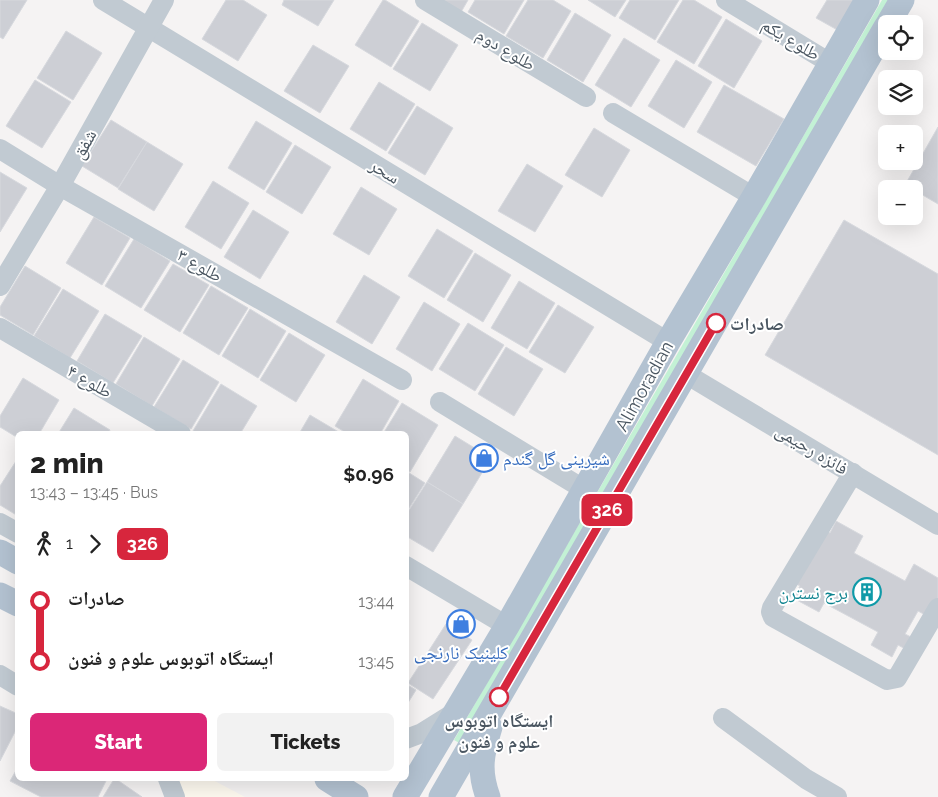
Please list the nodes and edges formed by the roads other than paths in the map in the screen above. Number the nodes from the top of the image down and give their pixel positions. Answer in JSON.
{"nodes":[{"id":1,"x":103,"y":0,"type":"edge"},
{"id":2,"x":164,"y":0,"type":"edge"},
{"id":3,"x":425,"y":0,"type":"edge"},
{"id":4,"x":726,"y":0,"type":"edge"},
{"id":5,"x":867,"y":0,"type":"edge"},
{"id":6,"x":902,"y":0,"type":"edge"},
{"id":7,"x":893,"y":15,"type":"edge"},
{"id":8,"x":149,"y":27,"type":"junction"},
{"id":9,"x":878,"y":41,"type":"edge"},
{"id":10,"x":830,"y":63,"type":"junction"},
{"id":11,"x":586,"y":97,"type":"dead end"},
{"id":12,"x":613,"y":113,"type":"dead end"},
{"id":13,"x":0,"y":149,"type":"edge"},
{"id":14,"x":60,"y":186,"type":"junction"},
{"id":15,"x":754,"y":197,"type":"junction"},
{"id":16,"x":0,"y":286,"type":"edge"},
{"id":17,"x":0,"y":328,"type":"edge"},
{"id":18,"x":668,"y":342,"type":"junction"},
{"id":19,"x":686,"y":374,"type":"junction"},
{"id":20,"x":402,"y":380,"type":"dead end"},
{"id":21,"x":440,"y":402,"type":"dead end"},
{"id":22,"x":175,"y":431,"type":"edge"},
{"id":23,"x":852,"y":473,"type":"junction"},
{"id":24,"x":585,"y":490,"type":"junction"},
{"id":25,"x":0,"y":523,"type":"edge"},
{"id":26,"x":938,"y":525,"type":"edge"},
{"id":27,"x":15,"y":531,"type":"edge"},
{"id":28,"x":0,"y":552,"type":"edge"},
{"id":29,"x":15,"y":560,"type":"edge"},
{"id":30,"x":409,"y":568,"type":"edge"},
{"id":31,"x":0,"y":595,"type":"edge"},
{"id":32,"x":15,"y":602,"type":"edge"},
{"id":33,"x":938,"y":608,"type":"edge"},
{"id":34,"x":507,"y":626,"type":"junction"},
{"id":35,"x":0,"y":675,"type":"edge"},
{"id":36,"x":15,"y":684,"type":"edge"},
{"id":37,"x":499,"y":697,"type":"junction"},
{"id":38,"x":454,"y":712,"type":"junction"},
{"id":39,"x":723,"y":718,"type":"dead end"},
{"id":40,"x":409,"y":738,"type":"edge"},
{"id":41,"x":169,"y":781,"type":"edge"},
{"id":42,"x":315,"y":781,"type":"edge"},
{"id":43,"x":330,"y":781,"type":"edge"},
{"id":44,"x":412,"y":790,"type":"edge"},
{"id":45,"x":175,"y":797,"type":"edge"},
{"id":46,"x":325,"y":797,"type":"edge"},
{"id":47,"x":356,"y":797,"type":"edge"},
{"id":48,"x":441,"y":797,"type":"edge"},
{"id":49,"x":488,"y":797,"type":"edge"},
{"id":50,"x":837,"y":797,"type":"edge"}],
"edges":[{"from":1,"to":8,"type":"street","name":"سحر"},
{"from":2,"to":8,"type":"street","name":"شفق"},
{"from":3,"to":11,"type":"street","name":"طلوع دوم"},
{"from":4,"to":10,"type":"street","name":"طلوع یکم"},
{"from":5,"to":10,"type":"main road","name":"Alimoradian"},
{"from":6,"to":7,"type":"main road"},
{"from":8,"to":14,"type":"street","name":"شفق"},
{"from":8,"to":18,"type":"street","name":"سحر"},
{"from":9,"to":19,"type":"main road","name":"Alimoradian"},
{"from":10,"to":15,"type":"main road","name":"Alimoradian"},
{"from":12,"to":15,"type":"street"},
{"from":13,"to":14,"type":"street","name":"طلوع ۳"},
{"from":14,"to":16,"type":"street","name":"شفق"},
{"from":14,"to":20,"type":"street","name":"طلوع ۳"},
{"from":15,"to":18,"type":"main road","name":"Alimoradian"},
{"from":17,"to":22,"type":"street","name":"طلوع ۴"},
{"from":18,"to":24,"type":"main road","name":"Alimoradian"},
{"from":19,"to":23,"type":"street","name":"فائزه رحیمی"},
{"from":19,"to":37,"type":"main road","name":"Alimoradian"},
{"from":21,"to":24,"type":"street"},
{"from":23,"to":26,"type":"street","name":"فائزه رحیمی"},
{"from":23,"to":33,"type":"street"},
{"from":24,"to":34,"type":"main road","name":"Alimoradian"},
{"from":25,"to":27,"type":"street"},
{"from":28,"to":29,"type":"main road"},
{"from":30,"to":34,"type":"street"},
{"from":31,"to":32,"type":"main road"},
{"from":34,"to":38,"type":"main road","name":"Alimoradian"},
{"from":35,"to":36,"type":"street"},
{"from":37,"to":48,"type":"main road","name":"Alimoradian"},
{"from":37,"to":49,"type":"main road"},
{"from":38,"to":40,"type":"street"},
{"from":38,"to":44,"type":"main road","name":"Alimoradian"},
{"from":39,"to":50,"type":"street"},
{"from":41,"to":45,"type":"street"},
{"from":42,"to":46,"type":"main road"},
{"from":43,"to":47,"type":"main road"}]}
